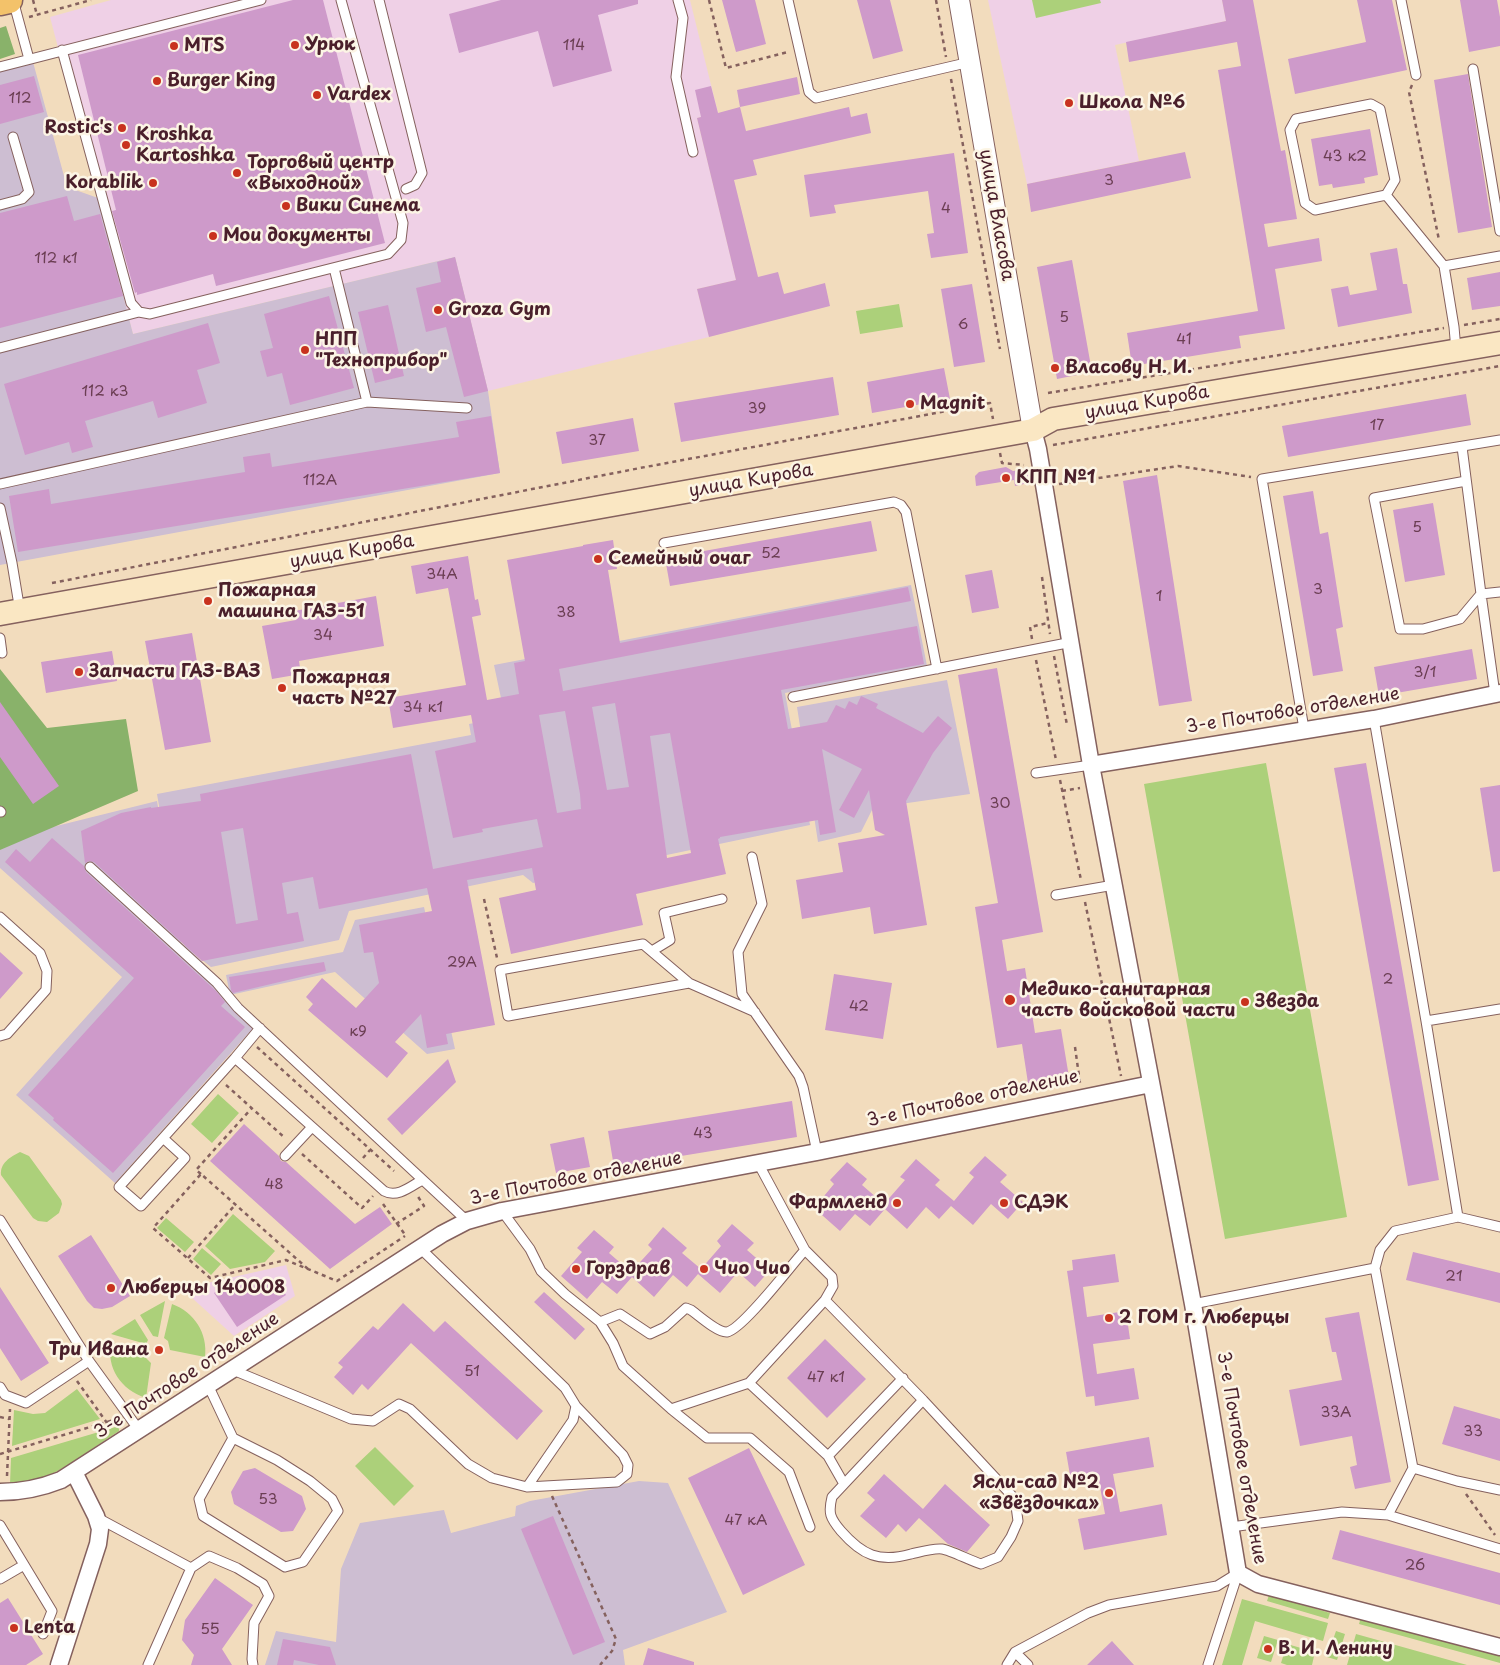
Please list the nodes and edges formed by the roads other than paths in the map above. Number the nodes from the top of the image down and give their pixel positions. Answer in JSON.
{"nodes":[{"id":1,"x":13,"y":0,"type":"edge"},
{"id":2,"x":262,"y":0,"type":"edge"},
{"id":3,"x":341,"y":0,"type":"edge"},
{"id":4,"x":379,"y":0,"type":"edge"},
{"id":5,"x":678,"y":0,"type":"edge"},
{"id":6,"x":788,"y":0,"type":"edge"},
{"id":7,"x":959,"y":0,"type":"edge"},
{"id":8,"x":1401,"y":0,"type":"edge"},
{"id":9,"x":0,"y":2,"type":"edge"},
{"id":10,"x":14,"y":10,"type":"edge"},
{"id":11,"x":62,"y":50,"type":"junction"},
{"id":12,"x":29,"y":59,"type":"junction"},
{"id":13,"x":970,"y":62,"type":"junction"},
{"id":14,"x":0,"y":66,"type":"edge"},
{"id":15,"x":1474,"y":69,"type":"dead end"},
{"id":16,"x":1416,"y":75,"type":"road end"},
{"id":17,"x":13,"y":137,"type":"dead end"},
{"id":18,"x":693,"y":152,"type":"dead end"},
{"id":19,"x":406,"y":189,"type":"dead end"},
{"id":20,"x":1386,"y":195,"type":"junction"},
{"id":21,"x":0,"y":205,"type":"edge"},
{"id":22,"x":1500,"y":232,"type":"edge"},
{"id":23,"x":1500,"y":256,"type":"edge"},
{"id":24,"x":1444,"y":266,"type":"junction"},
{"id":25,"x":334,"y":268,"type":"junction"},
{"id":26,"x":139,"y":312,"type":"junction"},
{"id":27,"x":1500,"y":343,"type":"edge"},
{"id":28,"x":0,"y":348,"type":"edge"},
{"id":29,"x":1456,"y":351,"type":"junction"},
{"id":30,"x":367,"y":402,"type":"junction"},
{"id":31,"x":467,"y":408,"type":"dead end"},
{"id":32,"x":1034,"y":430,"type":"junction"},
{"id":33,"x":1500,"y":440,"type":"edge"},
{"id":34,"x":1462,"y":446,"type":"junction"},
{"id":35,"x":1466,"y":481,"type":"junction"},
{"id":36,"x":0,"y":484,"type":"edge"},
{"id":37,"x":0,"y":508,"type":"edge"},
{"id":38,"x":664,"y":543,"type":"dead end"},
{"id":39,"x":1500,"y":592,"type":"edge"},
{"id":40,"x":1481,"y":594,"type":"junction"},
{"id":41,"x":10,"y":613,"type":"edge"},
{"id":42,"x":0,"y":638,"type":"edge"},
{"id":43,"x":1072,"y":642,"type":"junction"},
{"id":44,"x":2,"y":653,"type":"dead end"},
{"id":45,"x":937,"y":669,"type":"junction"},
{"id":46,"x":1498,"y":694,"type":"edge"},
{"id":47,"x":793,"y":697,"type":"dead end"},
{"id":48,"x":1374,"y":719,"type":"junction"},
{"id":49,"x":1304,"y":729,"type":"junction"},
{"id":50,"x":1092,"y":765,"type":"junction"},
{"id":51,"x":1036,"y":773,"type":"dead end"},
{"id":52,"x":752,"y":857,"type":"dead end"},
{"id":53,"x":90,"y":866,"type":"dead end"},
{"id":54,"x":1114,"y":885,"type":"junction"},
{"id":55,"x":1056,"y":895,"type":"dead end"},
{"id":56,"x":722,"y":898,"type":"dead end"},
{"id":57,"x":0,"y":917,"type":"edge"},
{"id":58,"x":652,"y":951,"type":"junction"},
{"id":59,"x":689,"y":983,"type":"junction"},
{"id":60,"x":1500,"y":1009,"type":"edge"},
{"id":61,"x":755,"y":1012,"type":"junction"},
{"id":62,"x":1426,"y":1021,"type":"junction"},
{"id":63,"x":260,"y":1028,"type":"junction"},
{"id":64,"x":0,"y":1036,"type":"edge"},
{"id":65,"x":238,"y":1060,"type":"junction"},
{"id":66,"x":1151,"y":1084,"type":"junction"},
{"id":67,"x":312,"y":1127,"type":"junction"},
{"id":68,"x":164,"y":1138,"type":"junction"},
{"id":69,"x":817,"y":1152,"type":"junction"},
{"id":70,"x":285,"y":1156,"type":"dead end"},
{"id":71,"x":758,"y":1163,"type":"junction"},
{"id":72,"x":422,"y":1180,"type":"junction"},
{"id":73,"x":502,"y":1211,"type":"junction"},
{"id":74,"x":1458,"y":1217,"type":"junction"},
{"id":75,"x":0,"y":1220,"type":"edge"},
{"id":76,"x":467,"y":1221,"type":"junction"},
{"id":77,"x":1500,"y":1227,"type":"edge"},
{"id":78,"x":421,"y":1249,"type":"junction"},
{"id":79,"x":804,"y":1250,"type":"junction"},
{"id":80,"x":1375,"y":1268,"type":"junction"},
{"id":81,"x":825,"y":1300,"type":"junction"},
{"id":82,"x":1193,"y":1304,"type":"junction"},
{"id":83,"x":600,"y":1322,"type":"junction"},
{"id":84,"x":89,"y":1361,"type":"junction"},
{"id":85,"x":233,"y":1370,"type":"junction"},
{"id":86,"x":903,"y":1378,"type":"junction"},
{"id":87,"x":749,"y":1382,"type":"junction"},
{"id":88,"x":208,"y":1385,"type":"junction"},
{"id":89,"x":0,"y":1387,"type":"edge"},
{"id":90,"x":923,"y":1400,"type":"junction"},
{"id":91,"x":576,"y":1406,"type":"junction"},
{"id":92,"x":671,"y":1408,"type":"junction"},
{"id":93,"x":138,"y":1430,"type":"junction"},
{"id":94,"x":232,"y":1438,"type":"junction"},
{"id":95,"x":828,"y":1456,"type":"junction"},
{"id":96,"x":1413,"y":1468,"type":"junction"},
{"id":97,"x":74,"y":1472,"type":"junction"},
{"id":98,"x":844,"y":1484,"type":"junction"},
{"id":99,"x":527,"y":1486,"type":"junction"},
{"id":100,"x":1500,"y":1490,"type":"edge"},
{"id":101,"x":3,"y":1492,"type":"edge"},
{"id":102,"x":96,"y":1516,"type":"junction"},
{"id":103,"x":1388,"y":1516,"type":"junction"},
{"id":104,"x":0,"y":1525,"type":"edge"},
{"id":105,"x":810,"y":1527,"type":"dead end"},
{"id":106,"x":1230,"y":1527,"type":"junction"},
{"id":107,"x":1500,"y":1549,"type":"edge"},
{"id":108,"x":24,"y":1565,"type":"junction"},
{"id":109,"x":190,"y":1568,"type":"junction"},
{"id":110,"x":1238,"y":1573,"type":"junction"},
{"id":111,"x":0,"y":1579,"type":"edge"},
{"id":112,"x":43,"y":1634,"type":"dead end"},
{"id":113,"x":1500,"y":1647,"type":"edge"},
{"id":114,"x":1015,"y":1652,"type":"junction"},
{"id":115,"x":59,"y":1665,"type":"edge"},
{"id":116,"x":148,"y":1665,"type":"edge"},
{"id":117,"x":253,"y":1665,"type":"edge"},
{"id":118,"x":1007,"y":1665,"type":"edge"},
{"id":119,"x":1028,"y":1665,"type":"edge"},
{"id":120,"x":1208,"y":1665,"type":"edge"}],
"edges":[{"from":1,"to":10,"type":"lane"},
{"from":2,"to":11,"type":"lane"},
{"from":3,"to":25,"type":"lane"},
{"from":4,"to":19,"type":"lane"},
{"from":5,"to":18,"type":"lane"},
{"from":6,"to":13,"type":"lane"},
{"from":7,"to":13,"type":"street","name":"улица Власова"},
{"from":8,"to":16,"type":"lane"},
{"from":9,"to":10,"type":"main road"},
{"from":10,"to":12,"type":"lane"},
{"from":11,"to":12,"type":"lane"},
{"from":11,"to":26,"type":"lane"},
{"from":12,"to":14,"type":"lane"},
{"from":13,"to":32,"type":"street","name":"улица Власова"},
{"from":15,"to":22,"type":"lane"},
{"from":17,"to":21,"type":"lane"},
{"from":20,"to":20,"type":"lane"},
{"from":20,"to":24,"type":"lane"},
{"from":23,"to":24,"type":"lane"},
{"from":24,"to":29,"type":"lane"},
{"from":25,"to":26,"type":"lane"},
{"from":25,"to":30,"type":"lane"},
{"from":26,"to":28,"type":"lane"},
{"from":27,"to":29,"type":"main road","name":"улица Кирова"},
{"from":29,"to":32,"type":"main road","name":"улица Кирова"},
{"from":30,"to":31,"type":"lane"},
{"from":30,"to":36,"type":"lane"},
{"from":32,"to":41,"type":"main road","name":"улица Кирова"},
{"from":32,"to":43,"type":"street","name":"3-е Почтовое отделение"},
{"from":33,"to":34,"type":"lane"},
{"from":34,"to":35,"type":"lane"},
{"from":34,"to":49,"type":"lane"},
{"from":35,"to":40,"type":"lane"},
{"from":35,"to":40,"type":"lane"},
{"from":37,"to":41,"type":"lane"},
{"from":38,"to":45,"type":"lane"},
{"from":39,"to":40,"type":"lane"},
{"from":40,"to":46,"type":"lane"},
{"from":42,"to":44,"type":"lane"},
{"from":43,"to":45,"type":"lane"},
{"from":43,"to":50,"type":"street","name":"3-е Почтовое отделение"},
{"from":45,"to":47,"type":"lane"},
{"from":46,"to":48,"type":"street","name":"3-е Почтовое отделение"},
{"from":48,"to":49,"type":"street","name":"3-е Почтовое отделение"},
{"from":48,"to":62,"type":"lane"},
{"from":49,"to":50,"type":"street","name":"3-е Почтовое отделение"},
{"from":50,"to":51,"type":"lane"},
{"from":50,"to":54,"type":"street","name":"3-е Почтовое отделение"},
{"from":52,"to":61,"type":"lane"},
{"from":53,"to":63,"type":"lane"},
{"from":54,"to":55,"type":"lane"},
{"from":54,"to":66,"type":"street","name":"3-е Почтовое отделение"},
{"from":56,"to":58,"type":"lane"},
{"from":57,"to":64,"type":"lane"},
{"from":58,"to":59,"type":"lane"},
{"from":58,"to":59,"type":"lane"},
{"from":59,"to":61,"type":"lane"},
{"from":60,"to":62,"type":"lane"},
{"from":61,"to":69,"type":"lane"},
{"from":62,"to":74,"type":"lane"},
{"from":63,"to":65,"type":"lane"},
{"from":63,"to":72,"type":"lane"},
{"from":65,"to":67,"type":"lane"},
{"from":65,"to":68,"type":"lane"},
{"from":66,"to":69,"type":"street","name":"3-е Почтовое отделение"},
{"from":66,"to":82,"type":"street","name":"3-е Почтовое отделение"},
{"from":67,"to":70,"type":"lane"},
{"from":67,"to":72,"type":"lane"},
{"from":68,"to":68,"type":"lane"},
{"from":69,"to":71,"type":"street","name":"3-е Почтовое отделение"},
{"from":71,"to":73,"type":"street","name":"3-е Почтовое отделение"},
{"from":71,"to":79,"type":"lane"},
{"from":72,"to":76,"type":"lane"},
{"from":73,"to":76,"type":"street","name":"3-е Почтовое отделение"},
{"from":73,"to":83,"type":"lane"},
{"from":74,"to":77,"type":"lane"},
{"from":74,"to":80,"type":"lane"},
{"from":75,"to":84,"type":"lane"},
{"from":76,"to":78,"type":"street","name":"3-е Почтовое отделение"},
{"from":78,"to":85,"type":"street","name":"3-е Почтовое отделение"},
{"from":78,"to":91,"type":"lane"},
{"from":79,"to":81,"type":"lane"},
{"from":79,"to":83,"type":"lane"},
{"from":80,"to":82,"type":"lane"},
{"from":80,"to":96,"type":"lane"},
{"from":81,"to":86,"type":"lane"},
{"from":81,"to":87,"type":"lane"},
{"from":82,"to":106,"type":"street","name":"3-е Почтовое отделение"},
{"from":83,"to":92,"type":"lane"},
{"from":84,"to":89,"type":"lane"},
{"from":84,"to":93,"type":"lane"},
{"from":85,"to":88,"type":"street","name":"3-е Почтовое отделение"},
{"from":85,"to":99,"type":"lane"},
{"from":86,"to":90,"type":"lane"},
{"from":86,"to":95,"type":"lane"},
{"from":87,"to":92,"type":"lane"},
{"from":87,"to":95,"type":"lane"},
{"from":88,"to":93,"type":"street","name":"3-е Почтовое отделение"},
{"from":88,"to":94,"type":"lane"},
{"from":90,"to":98,"type":"lane"},
{"from":90,"to":98,"type":"lane"},
{"from":91,"to":99,"type":"lane"},
{"from":91,"to":99,"type":"lane"},
{"from":92,"to":105,"type":"lane"},
{"from":93,"to":97,"type":"street","name":"3-е Почтовое отделение"},
{"from":94,"to":94,"type":"lane"},
{"from":95,"to":98,"type":"lane"},
{"from":96,"to":100,"type":"lane"},
{"from":96,"to":103,"type":"lane"},
{"from":97,"to":101,"type":"street","name":"3-е Почтовое отделение"},
{"from":97,"to":102,"type":"street"},
{"from":102,"to":109,"type":"lane"},
{"from":102,"to":115,"type":"street"},
{"from":103,"to":106,"type":"lane"},
{"from":103,"to":107,"type":"lane"},
{"from":104,"to":108,"type":"lane"},
{"from":106,"to":110,"type":"street","name":"3-е Почтовое отделение"},
{"from":108,"to":111,"type":"lane"},
{"from":108,"to":112,"type":"lane"},
{"from":109,"to":116,"type":"lane"},
{"from":109,"to":117,"type":"lane"},
{"from":110,"to":113,"type":"street","name":"3-е Почтовое отделение"},
{"from":110,"to":114,"type":"lane"},
{"from":110,"to":120,"type":"lane"},
{"from":114,"to":118,"type":"lane"},
{"from":114,"to":119,"type":"lane"}]}
